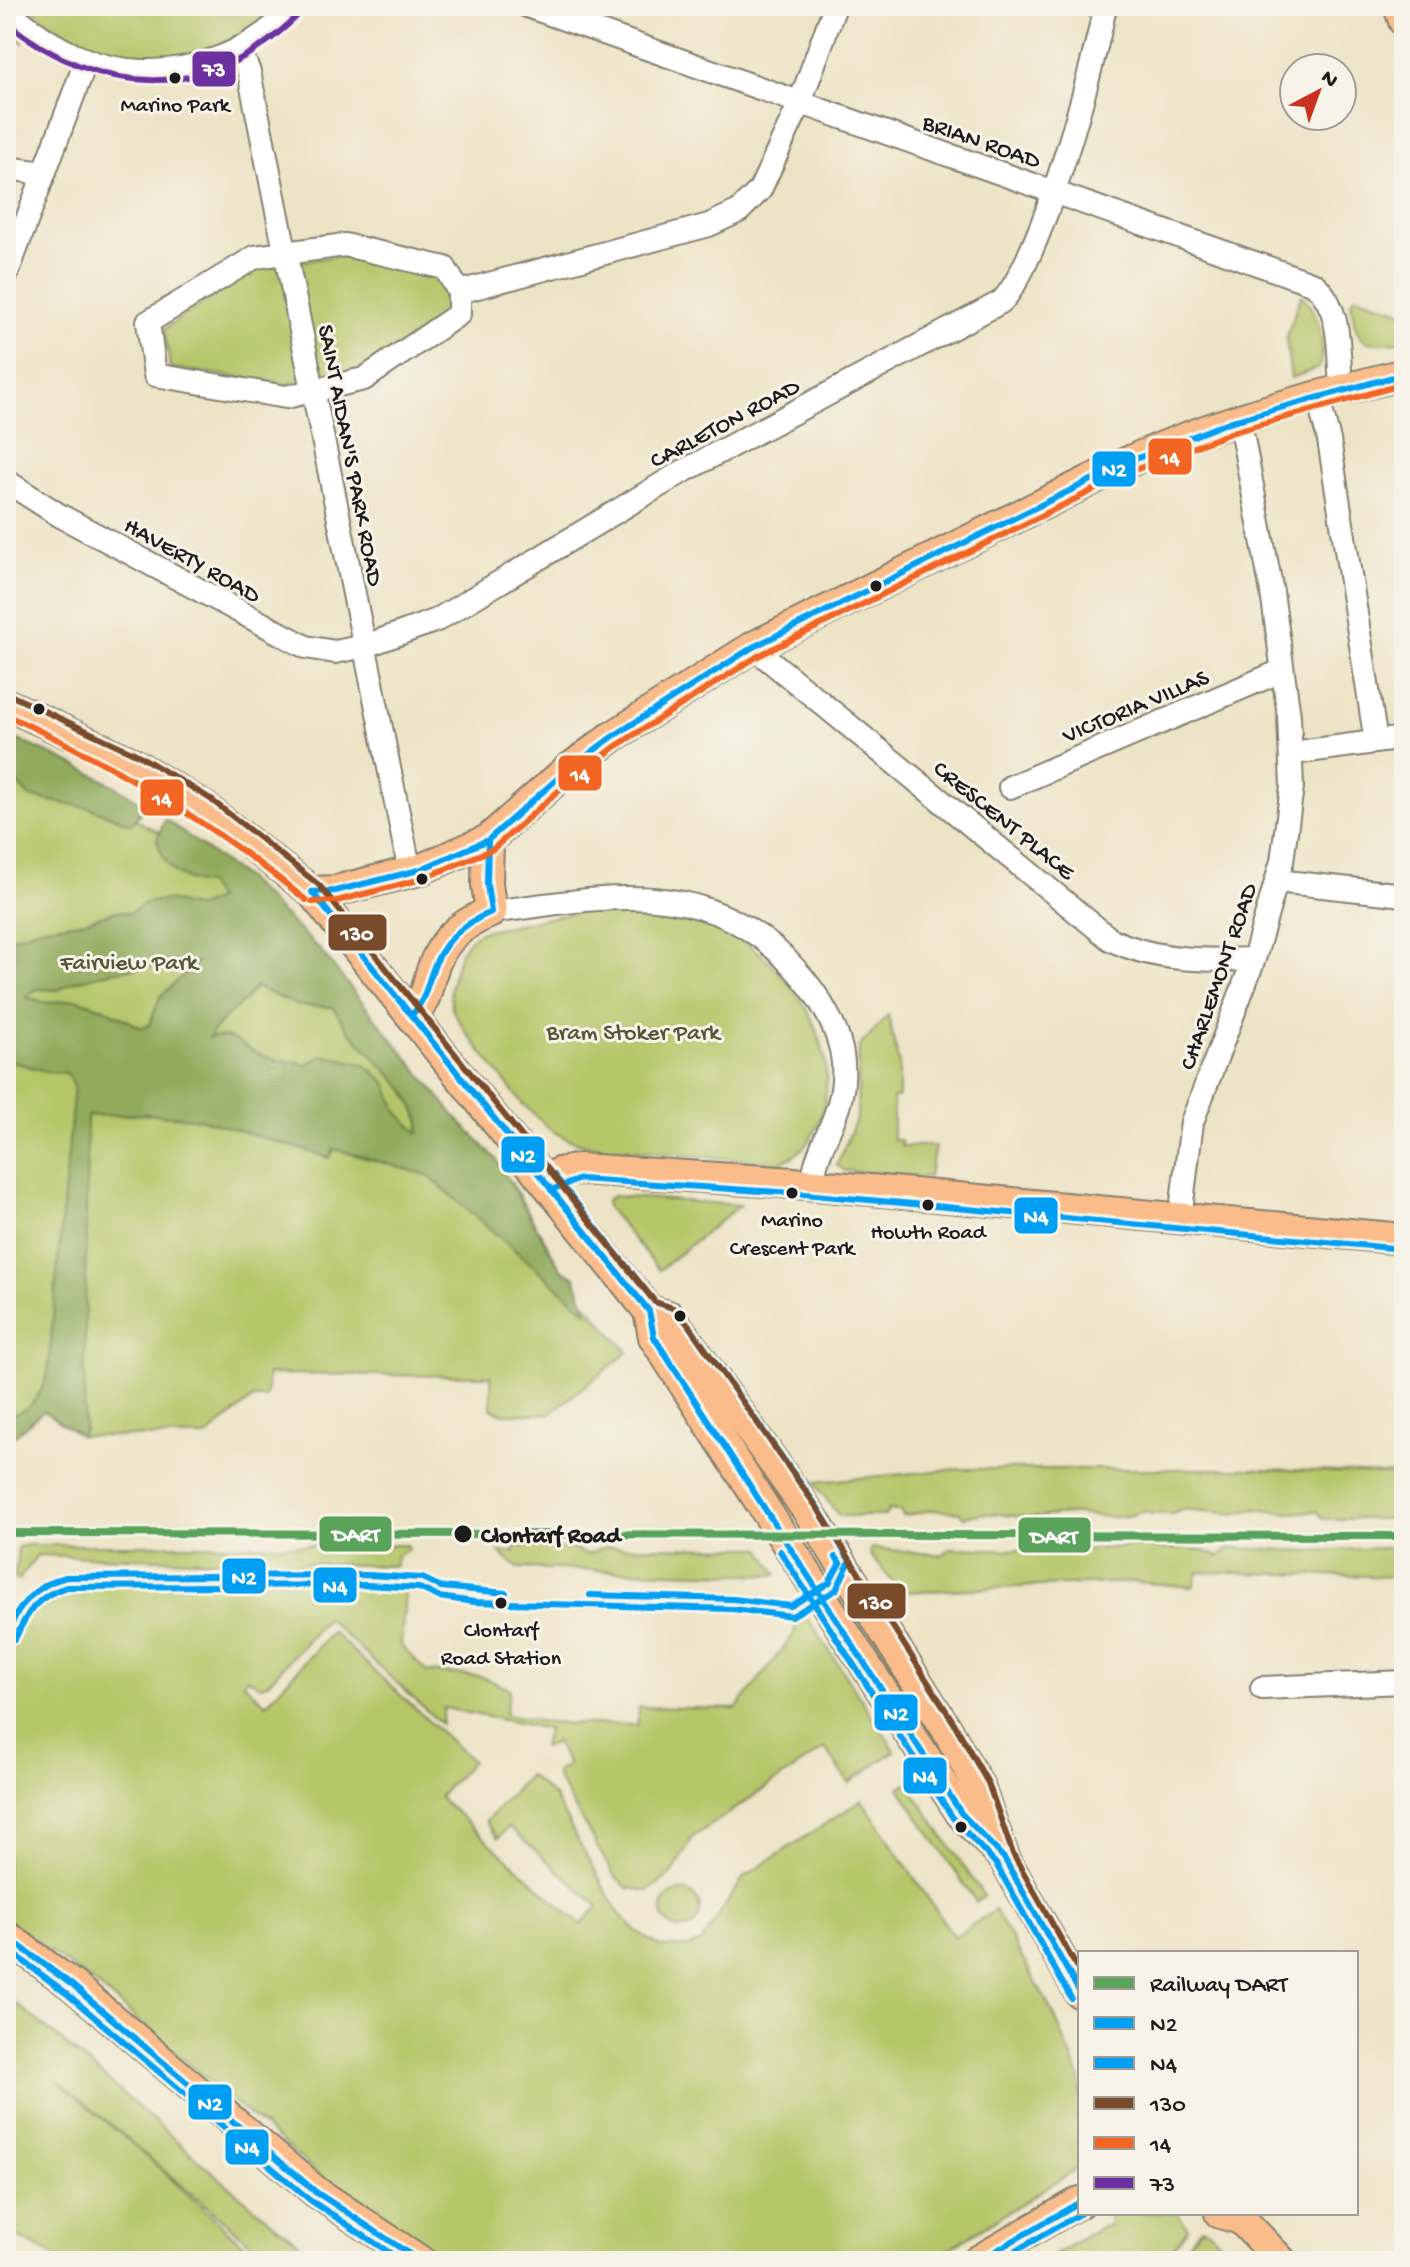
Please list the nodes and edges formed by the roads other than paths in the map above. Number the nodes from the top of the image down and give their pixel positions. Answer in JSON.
{"nodes":[{"id":1,"x":293,"y":6,"type":"edge"},
{"id":2,"x":527,"y":6,"type":"edge"},
{"id":3,"x":835,"y":6,"type":"edge"},
{"id":4,"x":1105,"y":6,"type":"edge"},
{"id":5,"x":1399,"y":6,"type":"edge"},
{"id":6,"x":6,"y":9,"type":"edge"},
{"id":7,"x":1404,"y":21,"type":"edge"},
{"id":8,"x":239,"y":48,"type":"junction"},
{"id":9,"x":86,"y":61,"type":"junction"},
{"id":10,"x":799,"y":105,"type":"junction"},
{"id":11,"x":6,"y":168,"type":"edge"},
{"id":12,"x":44,"y":173,"type":"junction"},
{"id":13,"x":1053,"y":192,"type":"junction"},
{"id":14,"x":14,"y":225,"type":"edge"},
{"id":15,"x":287,"y":252,"type":"junction"},
{"id":16,"x":6,"y":276,"type":"edge"},
{"id":17,"x":459,"y":292,"type":"junction"},
{"id":18,"x":1404,"y":374,"type":"edge"},
{"id":19,"x":1404,"y":382,"type":"edge"},
{"id":20,"x":1339,"y":390,"type":"junction"},
{"id":21,"x":313,"y":391,"type":"junction"},
{"id":22,"x":1239,"y":417,"type":"junction"},
{"id":23,"x":6,"y":481,"type":"edge"},
{"id":24,"x":365,"y":646,"type":"junction"},
{"id":25,"x":753,"y":647,"type":"junction"},
{"id":26,"x":1281,"y":671,"type":"junction"},
{"id":27,"x":6,"y":704,"type":"edge"},
{"id":28,"x":1404,"y":738,"type":"edge"},
{"id":29,"x":1376,"y":742,"type":"junction"},
{"id":30,"x":1293,"y":753,"type":"junction"},
{"id":31,"x":1010,"y":787,"type":"dead end"},
{"id":32,"x":488,"y":840,"type":"junction"},
{"id":33,"x":410,"y":872,"type":"junction"},
{"id":34,"x":1277,"y":881,"type":"junction"},
{"id":35,"x":312,"y":892,"type":"junction"},
{"id":36,"x":1404,"y":895,"type":"edge"},
{"id":37,"x":491,"y":912,"type":"junction"},
{"id":38,"x":1254,"y":959,"type":"junction"},
{"id":39,"x":412,"y":1015,"type":"junction"},
{"id":40,"x":546,"y":1181,"type":"junction"},
{"id":41,"x":812,"y":1184,"type":"junction"},
{"id":42,"x":1180,"y":1218,"type":"junction"},
{"id":43,"x":1404,"y":1239,"type":"edge"},
{"id":44,"x":1404,"y":1682,"type":"edge"},
{"id":45,"x":1262,"y":1688,"type":"dead end"},
{"id":46,"x":6,"y":1936,"type":"edge"},
{"id":47,"x":1078,"y":1989,"type":"edge"},
{"id":48,"x":1078,"y":2203,"type":"edge"},
{"id":49,"x":1234,"y":2215,"type":"edge"},
{"id":50,"x":420,"y":2261,"type":"edge"},
{"id":51,"x":978,"y":2261,"type":"edge"},
{"id":52,"x":1281,"y":2261,"type":"edge"}],
"edges":[{"from":1,"to":8,"type":"street"},
{"from":2,"to":10,"type":"street","name":"BRIAN ROAD"},
{"from":3,"to":10,"type":"street"},
{"from":4,"to":13,"type":"street","name":"CARLETON ROAD"},
{"from":5,"to":7,"type":"main road"},
{"from":6,"to":9,"type":"street"},
{"from":8,"to":9,"type":"street"},
{"from":8,"to":15,"type":"street","name":"SAINT AIDAN'S PARK ROAD"},
{"from":9,"to":12,"type":"street"},
{"from":10,"to":13,"type":"street","name":"BRIAN ROAD"},
{"from":10,"to":17,"type":"street"},
{"from":11,"to":12,"type":"street"},
{"from":12,"to":14,"type":"street"},
{"from":13,"to":20,"type":"street","name":"BRIAN ROAD"},
{"from":13,"to":24,"type":"street","name":"CARLETON ROAD"},
{"from":14,"to":16,"type":"street"},
{"from":15,"to":17,"type":"street"},
{"from":15,"to":21,"type":"street","name":"SAINT AIDAN'S PARK ROAD"},
{"from":15,"to":21,"type":"street"},
{"from":17,"to":21,"type":"street"},
{"from":18,"to":20,"type":"main road"},
{"from":19,"to":20,"type":"main road"},
{"from":20,"to":22,"type":"main road"},
{"from":20,"to":29,"type":"street","name":"BRIAN ROAD"},
{"from":21,"to":24,"type":"street","name":"SAINT AIDAN'S PARK ROAD"},
{"from":22,"to":25,"type":"main road"},
{"from":22,"to":26,"type":"street","name":"CHARLEMONT ROAD"},
{"from":23,"to":24,"type":"street","name":"HAVERTY ROAD"},
{"from":24,"to":33,"type":"street","name":"SAINT AIDAN'S PARK ROAD"},
{"from":25,"to":32,"type":"main road"},
{"from":25,"to":38,"type":"street","name":"CRESCENT PLACE"},
{"from":26,"to":30,"type":"street","name":"CHARLEMONT ROAD"},
{"from":26,"to":31,"type":"street","name":"VICTORIA VILLAS"},
{"from":27,"to":35,"type":"main road"},
{"from":28,"to":29,"type":"street"},
{"from":29,"to":30,"type":"street"},
{"from":30,"to":34,"type":"street","name":"CHARLEMONT ROAD"},
{"from":32,"to":33,"type":"main road"},
{"from":32,"to":37,"type":"main road"},
{"from":33,"to":35,"type":"main road"},
{"from":34,"to":36,"type":"street"},
{"from":34,"to":38,"type":"street","name":"CHARLEMONT ROAD"},
{"from":35,"to":39,"type":"main road"},
{"from":37,"to":39,"type":"main road"},
{"from":37,"to":41,"type":"street"},
{"from":38,"to":42,"type":"street","name":"CHARLEMONT ROAD"},
{"from":39,"to":40,"type":"main road"},
{"from":40,"to":41,"type":"main road"},
{"from":40,"to":47,"type":"main road"},
{"from":41,"to":42,"type":"main road"},
{"from":42,"to":43,"type":"main road"},
{"from":44,"to":45,"type":"street"},
{"from":46,"to":50,"type":"main road"},
{"from":48,"to":51,"type":"main road"},
{"from":49,"to":52,"type":"main road"}]}
